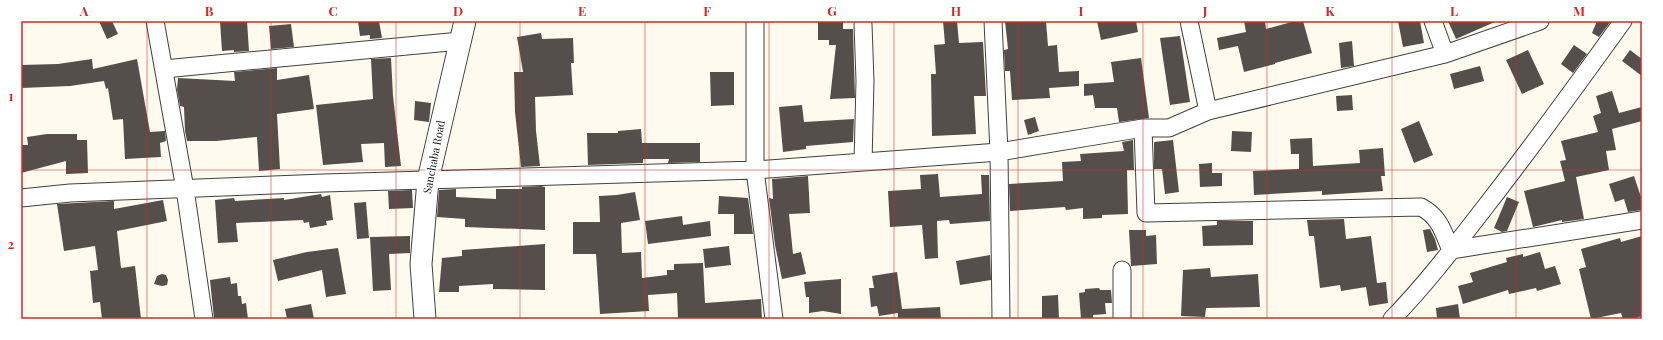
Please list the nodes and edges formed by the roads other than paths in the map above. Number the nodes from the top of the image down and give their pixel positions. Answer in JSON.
{"nodes":[{"id":1,"x":155,"y":21,"type":"edge"},
{"id":2,"x":466,"y":21,"type":"edge"},
{"id":3,"x":755,"y":21,"type":"edge"},
{"id":4,"x":993,"y":21,"type":"edge"},
{"id":5,"x":1188,"y":21,"type":"edge"},
{"id":6,"x":1433,"y":21,"type":"edge"},
{"id":7,"x":1540,"y":21,"type":"edge"},
{"id":8,"x":1623,"y":21,"type":"edge"},
{"id":9,"x":863,"y":24,"type":"dead end"},
{"id":10,"x":460,"y":41,"type":"junction"},
{"id":11,"x":1445,"y":54,"type":"junction"},
{"id":12,"x":164,"y":69,"type":"junction"},
{"id":13,"x":1208,"y":110,"type":"junction"},
{"id":14,"x":1143,"y":128,"type":"junction"},
{"id":15,"x":999,"y":152,"type":"junction"},
{"id":16,"x":863,"y":162,"type":"junction"},
{"id":17,"x":755,"y":170,"type":"junction"},
{"id":18,"x":428,"y":180,"type":"junction"},
{"id":19,"x":186,"y":189,"type":"junction"},
{"id":20,"x":21,"y":198,"type":"edge"},
{"id":21,"x":1642,"y":220,"type":"edge"},
{"id":22,"x":1451,"y":250,"type":"junction"},
{"id":23,"x":1122,"y":270,"type":"dead end"},
{"id":24,"x":204,"y":319,"type":"edge"},
{"id":25,"x":425,"y":319,"type":"edge"},
{"id":26,"x":774,"y":319,"type":"edge"},
{"id":27,"x":1001,"y":319,"type":"edge"},
{"id":28,"x":1122,"y":319,"type":"edge"},
{"id":29,"x":1392,"y":319,"type":"edge"}],
"edges":[{"from":1,"to":12,"type":"street"},
{"from":2,"to":10,"type":"street","name":"Sanchaba Road"},
{"from":3,"to":17,"type":"street"},
{"from":4,"to":15,"type":"street"},
{"from":5,"to":13,"type":"street"},
{"from":6,"to":11,"type":"street"},
{"from":7,"to":11,"type":"street"},
{"from":8,"to":22,"type":"street"},
{"from":9,"to":16,"type":"street"},
{"from":10,"to":12,"type":"street"},
{"from":10,"to":18,"type":"street","name":"Sanchaba Road"},
{"from":11,"to":13,"type":"street"},
{"from":12,"to":19,"type":"street"},
{"from":13,"to":14,"type":"street"},
{"from":14,"to":15,"type":"street"},
{"from":14,"to":22,"type":"street"},
{"from":15,"to":16,"type":"street"},
{"from":15,"to":27,"type":"street"},
{"from":16,"to":17,"type":"street"},
{"from":17,"to":18,"type":"street"},
{"from":17,"to":26,"type":"street"},
{"from":18,"to":19,"type":"street"},
{"from":18,"to":25,"type":"street","name":"Sanchaba Road"},
{"from":19,"to":20,"type":"street"},
{"from":19,"to":24,"type":"street"},
{"from":21,"to":22,"type":"street"},
{"from":22,"to":29,"type":"street"},
{"from":23,"to":28,"type":"street"}]}
